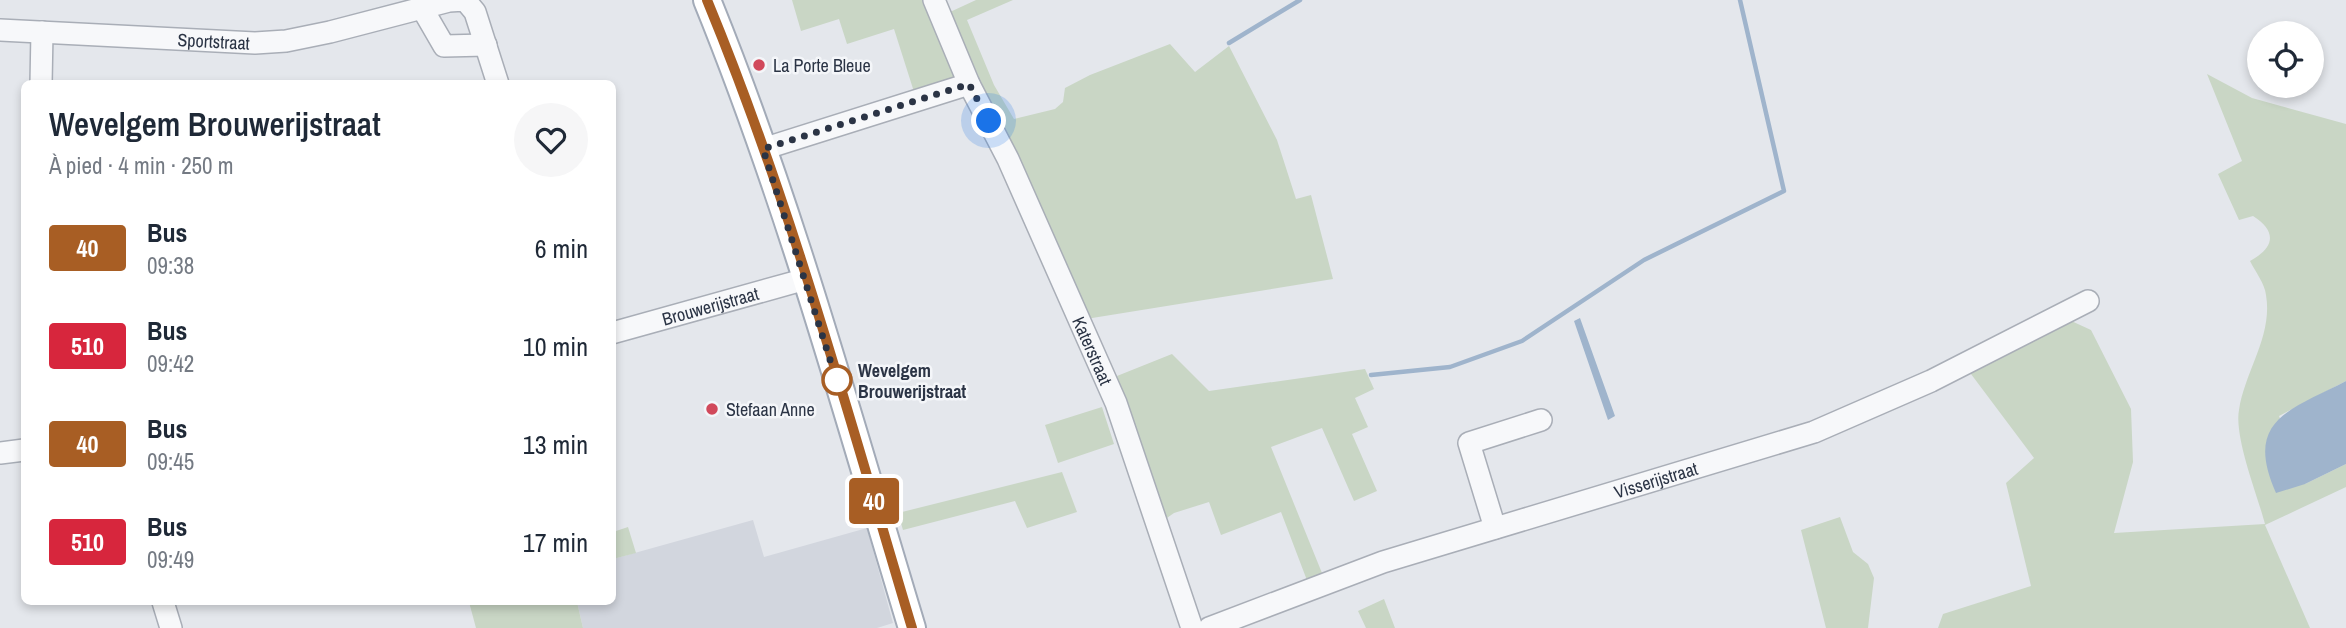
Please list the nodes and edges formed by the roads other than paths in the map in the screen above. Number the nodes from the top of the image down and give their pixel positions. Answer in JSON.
{"nodes":[{"id":1,"x":706,"y":0,"type":"edge"},
{"id":2,"x":934,"y":0,"type":"edge"},
{"id":3,"x":422,"y":8,"type":"junction"},
{"id":4,"x":0,"y":30,"type":"edge"},
{"id":5,"x":42,"y":32,"type":"junction"},
{"id":6,"x":486,"y":46,"type":"junction"},
{"id":7,"x":41,"y":80,"type":"edge"},
{"id":8,"x":497,"y":80,"type":"edge"},
{"id":9,"x":969,"y":84,"type":"junction"},
{"id":10,"x":763,"y":149,"type":"junction"},
{"id":11,"x":806,"y":279,"type":"junction"},
{"id":12,"x":2088,"y":301,"type":"dead end"},
{"id":13,"x":616,"y":332,"type":"edge"},
{"id":14,"x":1541,"y":420,"type":"dead end"},
{"id":15,"x":21,"y":450,"type":"edge"},
{"id":16,"x":0,"y":453,"type":"edge"},
{"id":17,"x":1495,"y":528,"type":"junction"},
{"id":18,"x":164,"y":605,"type":"edge"},
{"id":19,"x":171,"y":628,"type":"edge"},
{"id":20,"x":912,"y":628,"type":"edge"},
{"id":21,"x":1192,"y":628,"type":"edge"},
{"id":22,"x":1209,"y":628,"type":"edge"}],
"edges":[{"from":1,"to":10,"type":"main road"},
{"from":2,"to":9,"type":"street","name":"Katerstraat"},
{"from":3,"to":5,"type":"street","name":"Sportstraat"},
{"from":3,"to":6,"type":"street"},
{"from":3,"to":6,"type":"street","name":"Sportstraat"},
{"from":4,"to":5,"type":"street","name":"Sportstraat"},
{"from":5,"to":7,"type":"street"},
{"from":6,"to":8,"type":"street","name":"Sportstraat"},
{"from":9,"to":10,"type":"street"},
{"from":9,"to":21,"type":"street","name":"Katerstraat"},
{"from":10,"to":11,"type":"main road"},
{"from":11,"to":13,"type":"street","name":"Brouwerijstraat"},
{"from":11,"to":20,"type":"main road"},
{"from":12,"to":17,"type":"street","name":"Visserijstraat"},
{"from":14,"to":17,"type":"street"},
{"from":15,"to":16,"type":"street"},
{"from":17,"to":22,"type":"street","name":"Visserijstraat"},
{"from":18,"to":19,"type":"street"}]}
